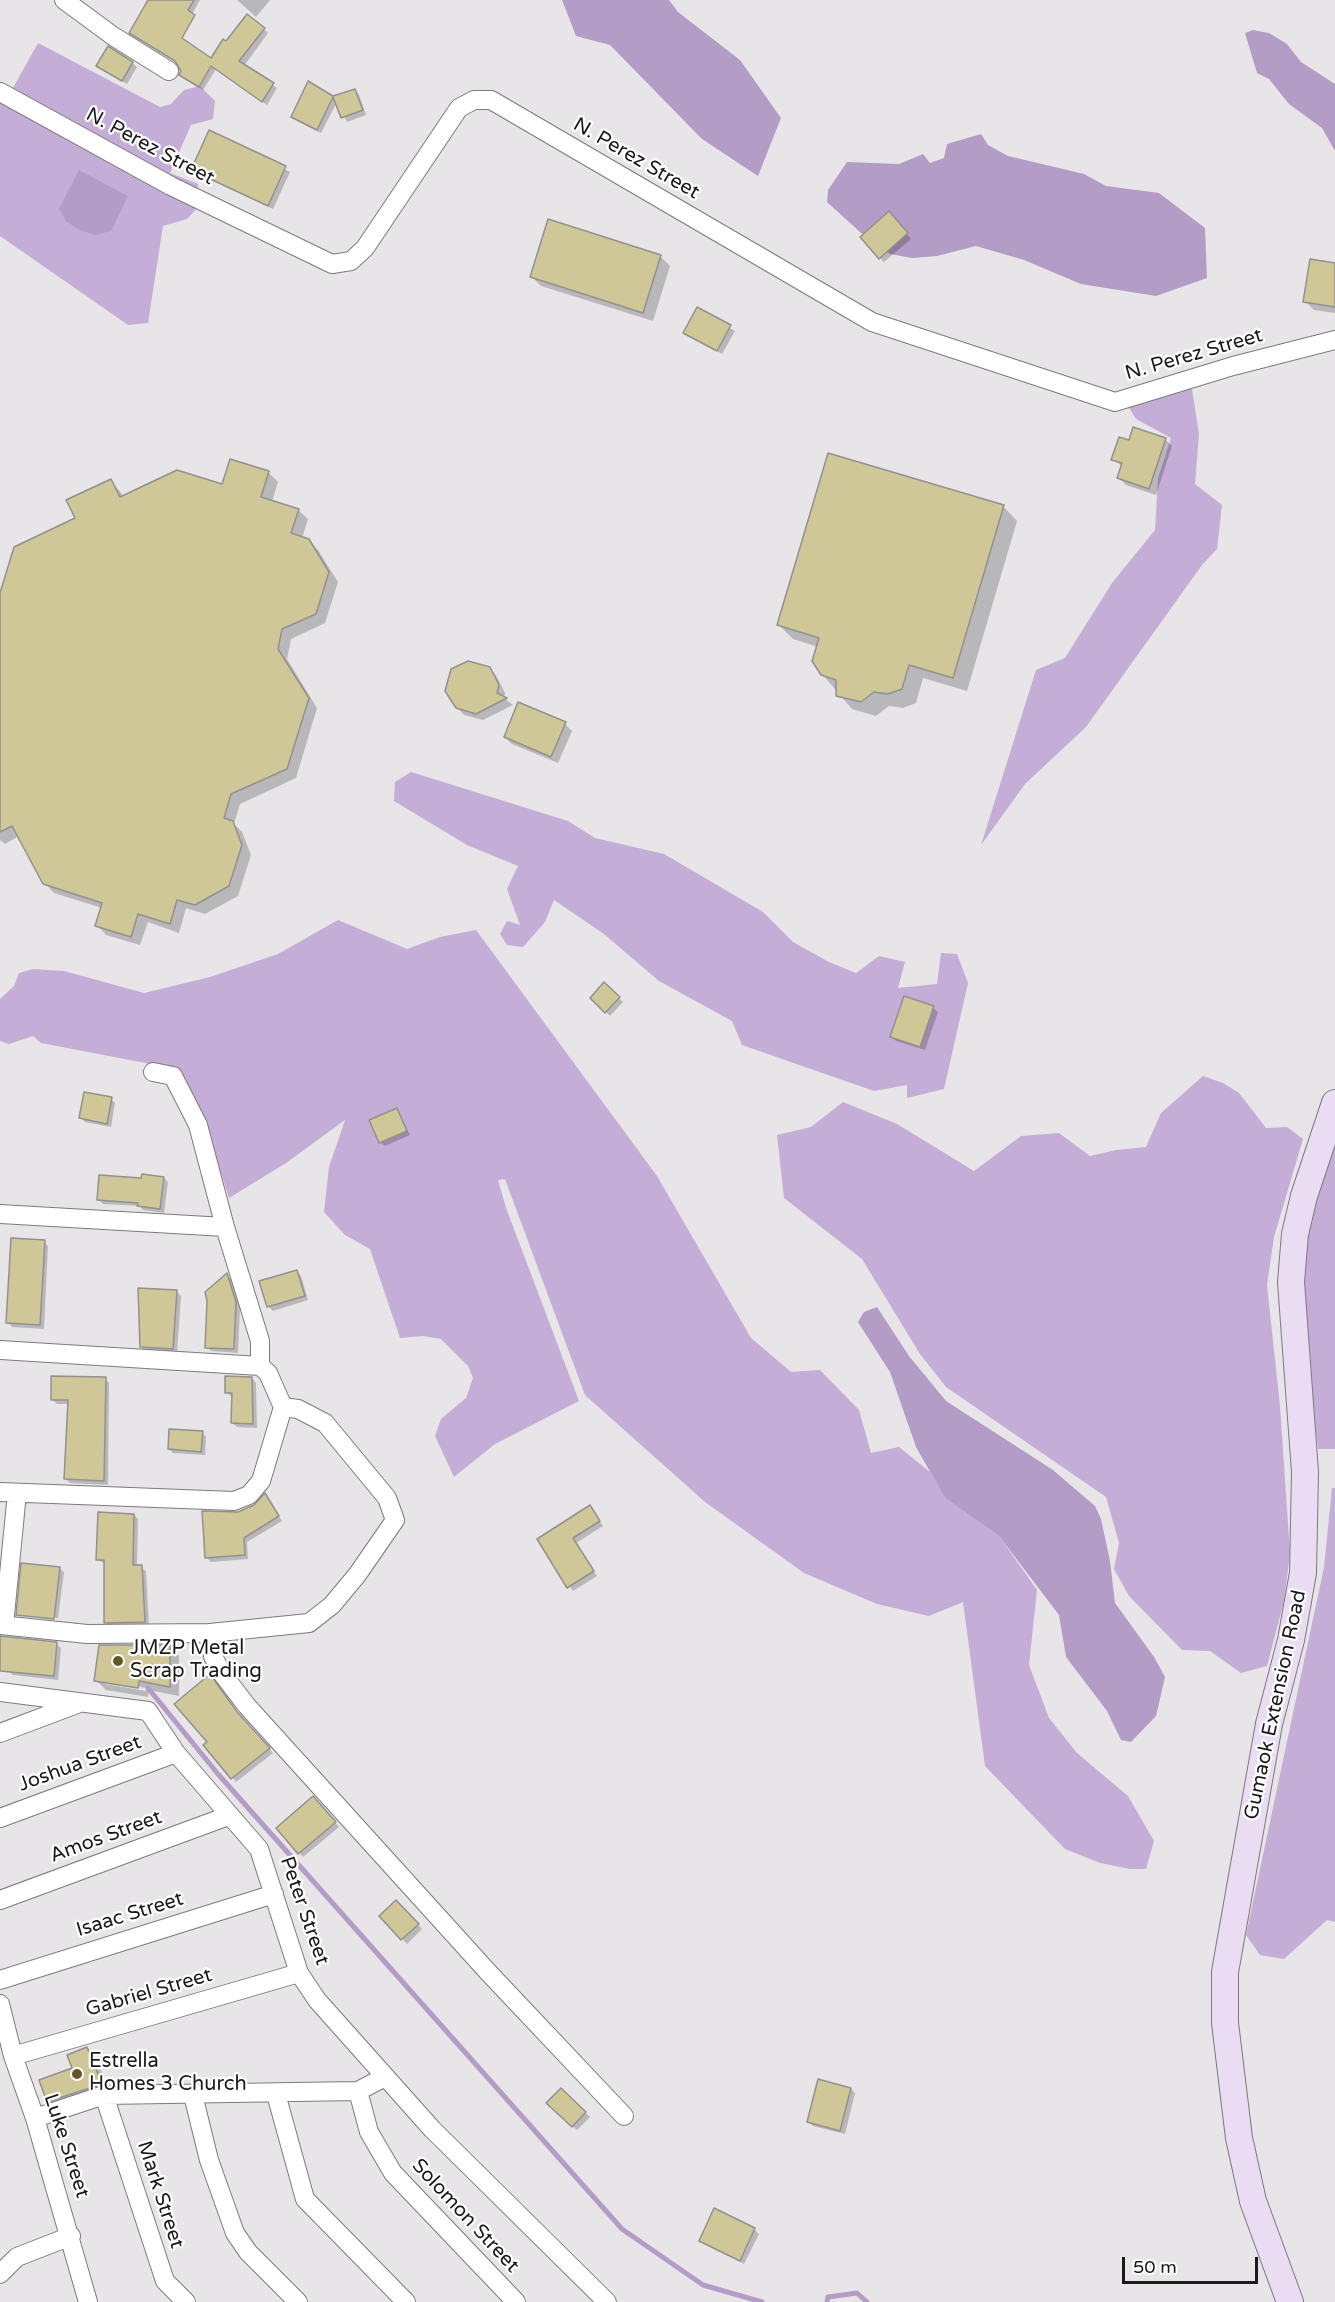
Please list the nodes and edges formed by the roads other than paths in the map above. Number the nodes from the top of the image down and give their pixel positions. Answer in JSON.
{"nodes":[{"id":1,"x":64,"y":0,"type":"edge"},
{"id":2,"x":169,"y":71,"type":"dead end"},
{"id":3,"x":0,"y":92,"type":"edge"},
{"id":4,"x":1335,"y":339,"type":"edge"},
{"id":5,"x":153,"y":1072,"type":"dead end"},
{"id":6,"x":1335,"y":1103,"type":"edge"},
{"id":7,"x":0,"y":1214,"type":"edge"},
{"id":8,"x":225,"y":1227,"type":"junction"},
{"id":9,"x":0,"y":1350,"type":"edge"},
{"id":10,"x":260,"y":1366,"type":"junction"},
{"id":11,"x":283,"y":1407,"type":"junction"},
{"id":12,"x":8,"y":1492,"type":"edge"},
{"id":13,"x":2,"y":1625,"type":"edge"},
{"id":14,"x":210,"y":1634,"type":"junction"},
{"id":15,"x":0,"y":1692,"type":"edge"},
{"id":16,"x":81,"y":1703,"type":"junction"},
{"id":17,"x":0,"y":1733,"type":"edge"},
{"id":18,"x":176,"y":1753,"type":"junction"},
{"id":19,"x":228,"y":1816,"type":"junction"},
{"id":20,"x":0,"y":1818,"type":"edge"},
{"id":21,"x":274,"y":1894,"type":"junction"},
{"id":22,"x":0,"y":1900,"type":"edge"},
{"id":23,"x":299,"y":1973,"type":"junction"},
{"id":24,"x":0,"y":1980,"type":"edge"},
{"id":25,"x":0,"y":2004,"type":"edge"},
{"id":26,"x":13,"y":2056,"type":"junction"},
{"id":27,"x":385,"y":2077,"type":"junction"},
{"id":28,"x":358,"y":2091,"type":"junction"},
{"id":29,"x":276,"y":2094,"type":"junction"},
{"id":30,"x":104,"y":2095,"type":"junction"},
{"id":31,"x":193,"y":2095,"type":"junction"},
{"id":32,"x":624,"y":2116,"type":"dead end"},
{"id":33,"x":35,"y":2118,"type":"junction"},
{"id":34,"x":71,"y":2236,"type":"junction"},
{"id":35,"x":0,"y":2274,"type":"edge"},
{"id":36,"x":88,"y":2302,"type":"edge"},
{"id":37,"x":186,"y":2302,"type":"edge"},
{"id":38,"x":298,"y":2302,"type":"edge"},
{"id":39,"x":406,"y":2302,"type":"edge"},
{"id":40,"x":516,"y":2302,"type":"edge"},
{"id":41,"x":607,"y":2302,"type":"edge"},
{"id":42,"x":1290,"y":2302,"type":"edge"}],
"edges":[{"from":1,"to":2,"type":"street"},
{"from":3,"to":4,"type":"street","name":"N. Perez Street"},
{"from":5,"to":8,"type":"street"},
{"from":6,"to":42,"type":"street","name":"Gumaok Extension Road"},
{"from":7,"to":8,"type":"street"},
{"from":8,"to":10,"type":"street"},
{"from":9,"to":10,"type":"street"},
{"from":10,"to":11,"type":"street"},
{"from":11,"to":12,"type":"street"},
{"from":11,"to":14,"type":"street"},
{"from":12,"to":13,"type":"street"},
{"from":13,"to":14,"type":"street"},
{"from":14,"to":32,"type":"street"},
{"from":15,"to":16,"type":"street","name":"Peter Street"},
{"from":16,"to":17,"type":"street"},
{"from":16,"to":18,"type":"street","name":"Peter Street"},
{"from":18,"to":19,"type":"street","name":"Peter Street"},
{"from":18,"to":20,"type":"street","name":"Joshua Street"},
{"from":19,"to":21,"type":"street","name":"Peter Street"},
{"from":19,"to":22,"type":"street","name":"Amos Street"},
{"from":21,"to":23,"type":"street","name":"Peter Street"},
{"from":21,"to":24,"type":"street","name":"Isaac Street"},
{"from":23,"to":26,"type":"street","name":"Gabriel Street"},
{"from":23,"to":27,"type":"street","name":"Peter Street"},
{"from":25,"to":26,"type":"street","name":"Luke Street"},
{"from":26,"to":33,"type":"street","name":"Luke Street"},
{"from":27,"to":28,"type":"street"},
{"from":27,"to":41,"type":"street","name":"Peter Street"},
{"from":28,"to":29,"type":"street"},
{"from":28,"to":40,"type":"street","name":"Solomon Street"},
{"from":29,"to":31,"type":"street"},
{"from":29,"to":39,"type":"street"},
{"from":30,"to":31,"type":"street"},
{"from":30,"to":33,"type":"street"},
{"from":30,"to":37,"type":"street","name":"Mark Street"},
{"from":31,"to":38,"type":"street"},
{"from":33,"to":34,"type":"street","name":"Luke Street"},
{"from":34,"to":35,"type":"street"},
{"from":34,"to":36,"type":"street","name":"Luke Street"}]}
